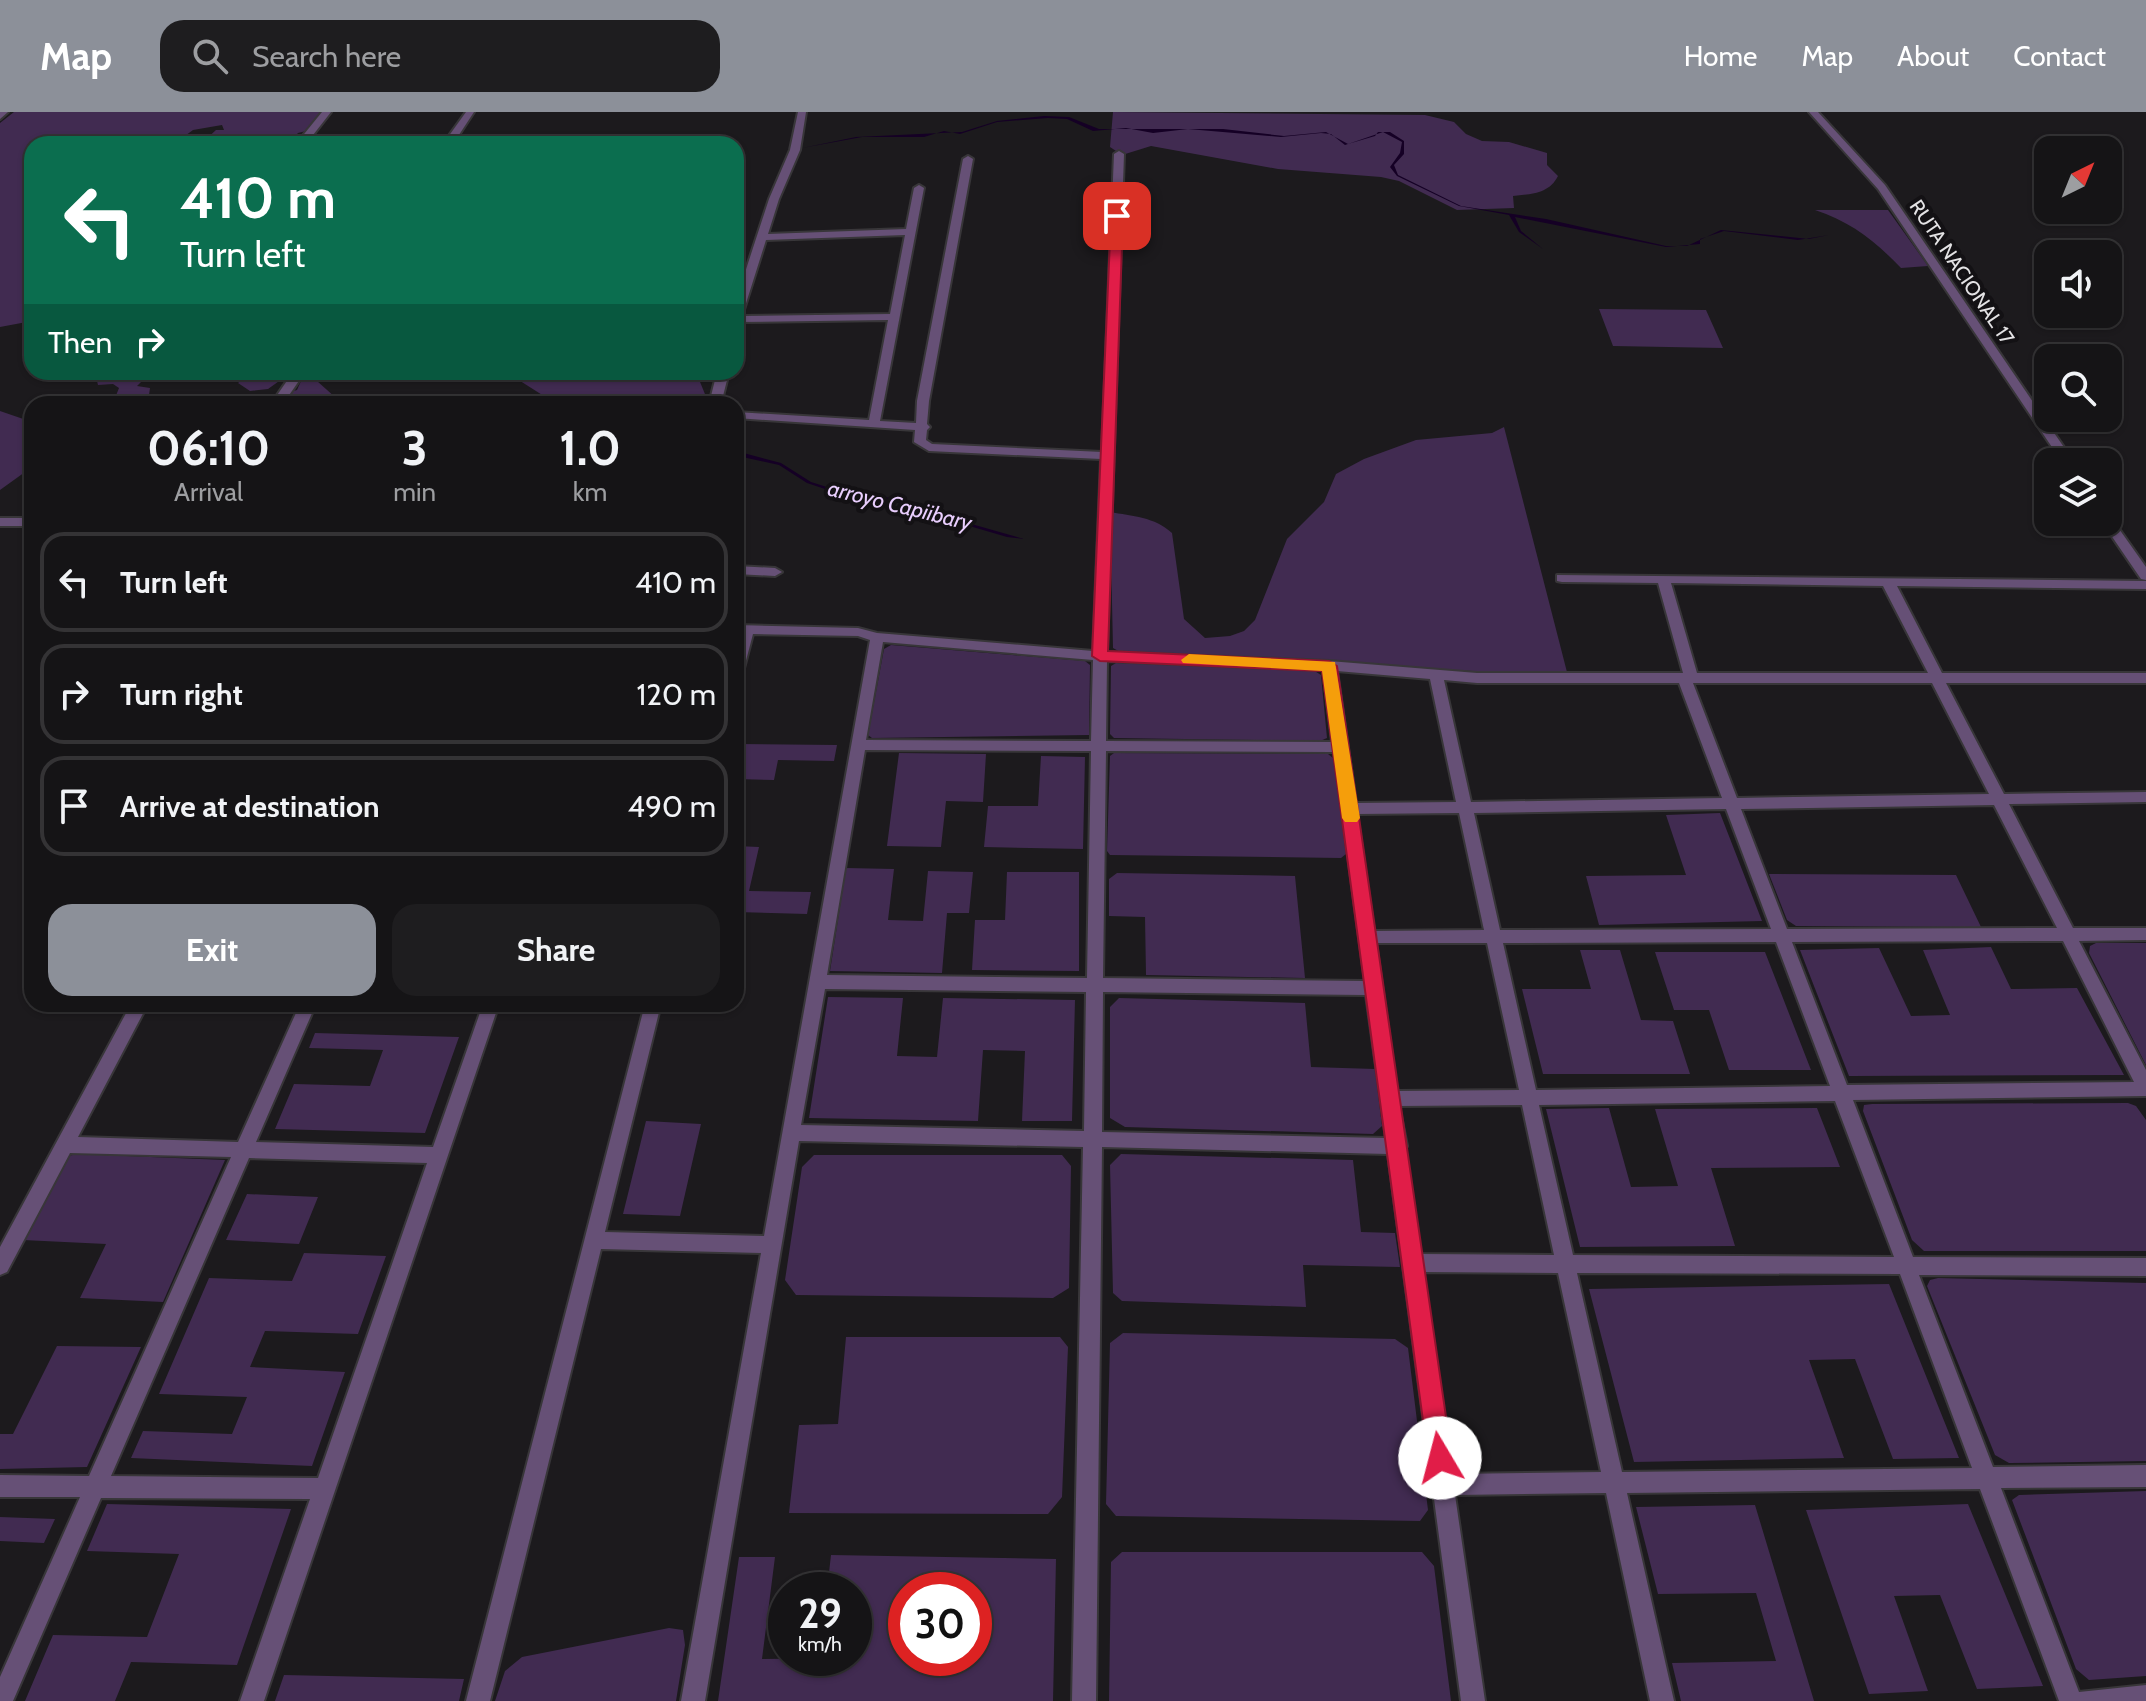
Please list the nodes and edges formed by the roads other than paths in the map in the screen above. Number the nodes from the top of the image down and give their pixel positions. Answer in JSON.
{"nodes":[{"id":1,"x":327,"y":112,"type":"edge"},
{"id":2,"x":470,"y":112,"type":"edge"},
{"id":3,"x":802,"y":112,"type":"edge"},
{"id":4,"x":1813,"y":112,"type":"edge"},
{"id":5,"x":308,"y":136,"type":"edge"},
{"id":6,"x":454,"y":136,"type":"edge"},
{"id":7,"x":1119,"y":154,"type":"dead end"},
{"id":8,"x":968,"y":159,"type":"dead end"},
{"id":9,"x":919,"y":188,"type":"dead end"},
{"id":10,"x":910,"y":232,"type":"junction"},
{"id":11,"x":762,"y":237,"type":"junction"},
{"id":12,"x":744,"y":293,"type":"edge"},
{"id":13,"x":893,"y":317,"type":"junction"},
{"id":14,"x":744,"y":318,"type":"edge"},
{"id":15,"x":744,"y":415,"type":"edge"},
{"id":16,"x":874,"y":423,"type":"junction"},
{"id":17,"x":924,"y":427,"type":"junction"},
{"id":18,"x":2059,"y":448,"type":"edge"},
{"id":19,"x":1108,"y":456,"type":"junction"},
{"id":20,"x":0,"y":522,"type":"edge"},
{"id":21,"x":24,"y":522,"type":"edge"},
{"id":22,"x":2118,"y":536,"type":"edge"},
{"id":23,"x":744,"y":570,"type":"edge"},
{"id":24,"x":775,"y":572,"type":"dead end"},
{"id":25,"x":2146,"y":576,"type":"edge"},
{"id":26,"x":1562,"y":578,"type":"dead end"},
{"id":27,"x":1663,"y":579,"type":"junction"},
{"id":28,"x":1888,"y":582,"type":"junction"},
{"id":29,"x":2146,"y":585,"type":"edge"},
{"id":30,"x":744,"y":629,"type":"edge"},
{"id":31,"x":877,"y":637,"type":"junction"},
{"id":32,"x":1100,"y":656,"type":"junction"},
{"id":33,"x":1329,"y":666,"type":"junction"},
{"id":34,"x":1436,"y":675,"type":"junction"},
{"id":35,"x":1688,"y":677,"type":"junction"},
{"id":36,"x":1936,"y":677,"type":"junction"},
{"id":37,"x":2146,"y":678,"type":"edge"},
{"id":38,"x":858,"y":745,"type":"junction"},
{"id":39,"x":1099,"y":746,"type":"junction"},
{"id":40,"x":1341,"y":747,"type":"junction"},
{"id":41,"x":2146,"y":797,"type":"edge"},
{"id":42,"x":1999,"y":799,"type":"junction"},
{"id":43,"x":1731,"y":803,"type":"junction"},
{"id":44,"x":1464,"y":807,"type":"junction"},
{"id":45,"x":1350,"y":809,"type":"junction"},
{"id":46,"x":2068,"y":934,"type":"junction"},
{"id":47,"x":2146,"y":934,"type":"edge"},
{"id":48,"x":1781,"y":936,"type":"junction"},
{"id":49,"x":1368,"y":937,"type":"junction"},
{"id":50,"x":1492,"y":937,"type":"junction"},
{"id":51,"x":817,"y":982,"type":"junction"},
{"id":52,"x":1095,"y":985,"type":"junction"},
{"id":53,"x":1375,"y":988,"type":"junction"},
{"id":54,"x":136,"y":1012,"type":"edge"},
{"id":55,"x":304,"y":1012,"type":"edge"},
{"id":56,"x":488,"y":1012,"type":"edge"},
{"id":57,"x":651,"y":1012,"type":"edge"},
{"id":58,"x":2146,"y":1088,"type":"edge"},
{"id":59,"x":1840,"y":1092,"type":"junction"},
{"id":60,"x":1526,"y":1094,"type":"junction"},
{"id":61,"x":1391,"y":1099,"type":"junction"},
{"id":62,"x":790,"y":1133,"type":"junction"},
{"id":63,"x":1093,"y":1140,"type":"junction"},
{"id":64,"x":65,"y":1145,"type":"junction"},
{"id":65,"x":1398,"y":1146,"type":"junction"},
{"id":66,"x":244,"y":1149,"type":"junction"},
{"id":67,"x":439,"y":1155,"type":"junction"},
{"id":68,"x":593,"y":1240,"type":"junction"},
{"id":69,"x":771,"y":1245,"type":"junction"},
{"id":70,"x":1413,"y":1263,"type":"junction"},
{"id":71,"x":1562,"y":1263,"type":"junction"},
{"id":72,"x":0,"y":1266,"type":"edge"},
{"id":73,"x":1906,"y":1266,"type":"junction"},
{"id":74,"x":2146,"y":1267,"type":"edge"},
{"id":75,"x":2146,"y":1476,"type":"edge"},
{"id":76,"x":1987,"y":1478,"type":"junction"},
{"id":77,"x":1612,"y":1483,"type":"junction"},
{"id":78,"x":1444,"y":1485,"type":"junction"},
{"id":79,"x":0,"y":1486,"type":"edge"},
{"id":80,"x":96,"y":1486,"type":"junction"},
{"id":81,"x":323,"y":1489,"type":"junction"},
{"id":82,"x":2146,"y":1697,"type":"edge"},
{"id":83,"x":1,"y":1701,"type":"edge"},
{"id":84,"x":252,"y":1701,"type":"edge"},
{"id":85,"x":478,"y":1701,"type":"edge"},
{"id":86,"x":693,"y":1701,"type":"edge"},
{"id":87,"x":1084,"y":1701,"type":"edge"},
{"id":88,"x":1473,"y":1701,"type":"edge"},
{"id":89,"x":1662,"y":1701,"type":"edge"},
{"id":90,"x":2071,"y":1701,"type":"edge"},
{"id":91,"x":2084,"y":1701,"type":"edge"}],
"edges":[{"from":1,"to":5,"type":"street"},
{"from":2,"to":6,"type":"street"},
{"from":3,"to":11,"type":"street"},
{"from":4,"to":18,"type":"street","name":"RUTA NACIONAL 17"},
{"from":7,"to":19,"type":"street"},
{"from":8,"to":17,"type":"street"},
{"from":9,"to":10,"type":"street"},
{"from":10,"to":11,"type":"street"},
{"from":10,"to":13,"type":"street"},
{"from":11,"to":12,"type":"street"},
{"from":13,"to":14,"type":"street"},
{"from":13,"to":16,"type":"street"},
{"from":15,"to":16,"type":"street"},
{"from":16,"to":17,"type":"street"},
{"from":17,"to":19,"type":"street"},
{"from":19,"to":32,"type":"street"},
{"from":20,"to":21,"type":"street"},
{"from":22,"to":25,"type":"street"},
{"from":23,"to":24,"type":"street"},
{"from":26,"to":27,"type":"street"},
{"from":27,"to":28,"type":"street"},
{"from":27,"to":35,"type":"street"},
{"from":28,"to":29,"type":"street"},
{"from":28,"to":36,"type":"street"},
{"from":30,"to":31,"type":"street"},
{"from":31,"to":32,"type":"street"},
{"from":31,"to":38,"type":"street"},
{"from":32,"to":33,"type":"street"},
{"from":32,"to":39,"type":"street"},
{"from":33,"to":34,"type":"street"},
{"from":33,"to":40,"type":"street"},
{"from":34,"to":35,"type":"street"},
{"from":34,"to":44,"type":"street"},
{"from":35,"to":36,"type":"street"},
{"from":35,"to":43,"type":"street"},
{"from":36,"to":37,"type":"street"},
{"from":36,"to":42,"type":"street"},
{"from":38,"to":39,"type":"street"},
{"from":38,"to":51,"type":"street"},
{"from":39,"to":40,"type":"street"},
{"from":39,"to":52,"type":"street"},
{"from":40,"to":45,"type":"street"},
{"from":41,"to":42,"type":"street"},
{"from":42,"to":43,"type":"street"},
{"from":42,"to":46,"type":"street"},
{"from":43,"to":44,"type":"street"},
{"from":43,"to":48,"type":"street"},
{"from":44,"to":45,"type":"street"},
{"from":44,"to":50,"type":"street"},
{"from":45,"to":49,"type":"street"},
{"from":46,"to":47,"type":"street"},
{"from":46,"to":48,"type":"street"},
{"from":46,"to":58,"type":"street"},
{"from":48,"to":50,"type":"street"},
{"from":48,"to":59,"type":"street"},
{"from":49,"to":50,"type":"street"},
{"from":49,"to":53,"type":"street"},
{"from":50,"to":60,"type":"street"},
{"from":51,"to":52,"type":"street"},
{"from":51,"to":62,"type":"street"},
{"from":52,"to":53,"type":"street"},
{"from":52,"to":63,"type":"street"},
{"from":53,"to":61,"type":"street"},
{"from":54,"to":64,"type":"street"},
{"from":55,"to":66,"type":"street"},
{"from":56,"to":67,"type":"street"},
{"from":57,"to":68,"type":"street"},
{"from":58,"to":59,"type":"street"},
{"from":59,"to":60,"type":"street"},
{"from":59,"to":73,"type":"street"},
{"from":60,"to":61,"type":"street"},
{"from":60,"to":71,"type":"street"},
{"from":61,"to":65,"type":"street"},
{"from":62,"to":63,"type":"street"},
{"from":62,"to":69,"type":"street"},
{"from":63,"to":65,"type":"street"},
{"from":63,"to":87,"type":"street"},
{"from":64,"to":66,"type":"street"},
{"from":64,"to":72,"type":"street"},
{"from":65,"to":70,"type":"street"},
{"from":66,"to":67,"type":"street"},
{"from":66,"to":80,"type":"street"},
{"from":67,"to":81,"type":"street"},
{"from":68,"to":69,"type":"street"},
{"from":68,"to":85,"type":"street"},
{"from":69,"to":86,"type":"street"},
{"from":70,"to":71,"type":"street"},
{"from":70,"to":78,"type":"street"},
{"from":71,"to":73,"type":"street"},
{"from":71,"to":77,"type":"street"},
{"from":73,"to":74,"type":"street"},
{"from":73,"to":76,"type":"street"},
{"from":75,"to":76,"type":"street"},
{"from":76,"to":77,"type":"street"},
{"from":76,"to":90,"type":"street"},
{"from":77,"to":78,"type":"street"},
{"from":77,"to":89,"type":"street"},
{"from":78,"to":88,"type":"street"},
{"from":79,"to":80,"type":"street"},
{"from":80,"to":81,"type":"street"},
{"from":80,"to":83,"type":"street"},
{"from":81,"to":84,"type":"street"},
{"from":82,"to":91,"type":"street"}]}
